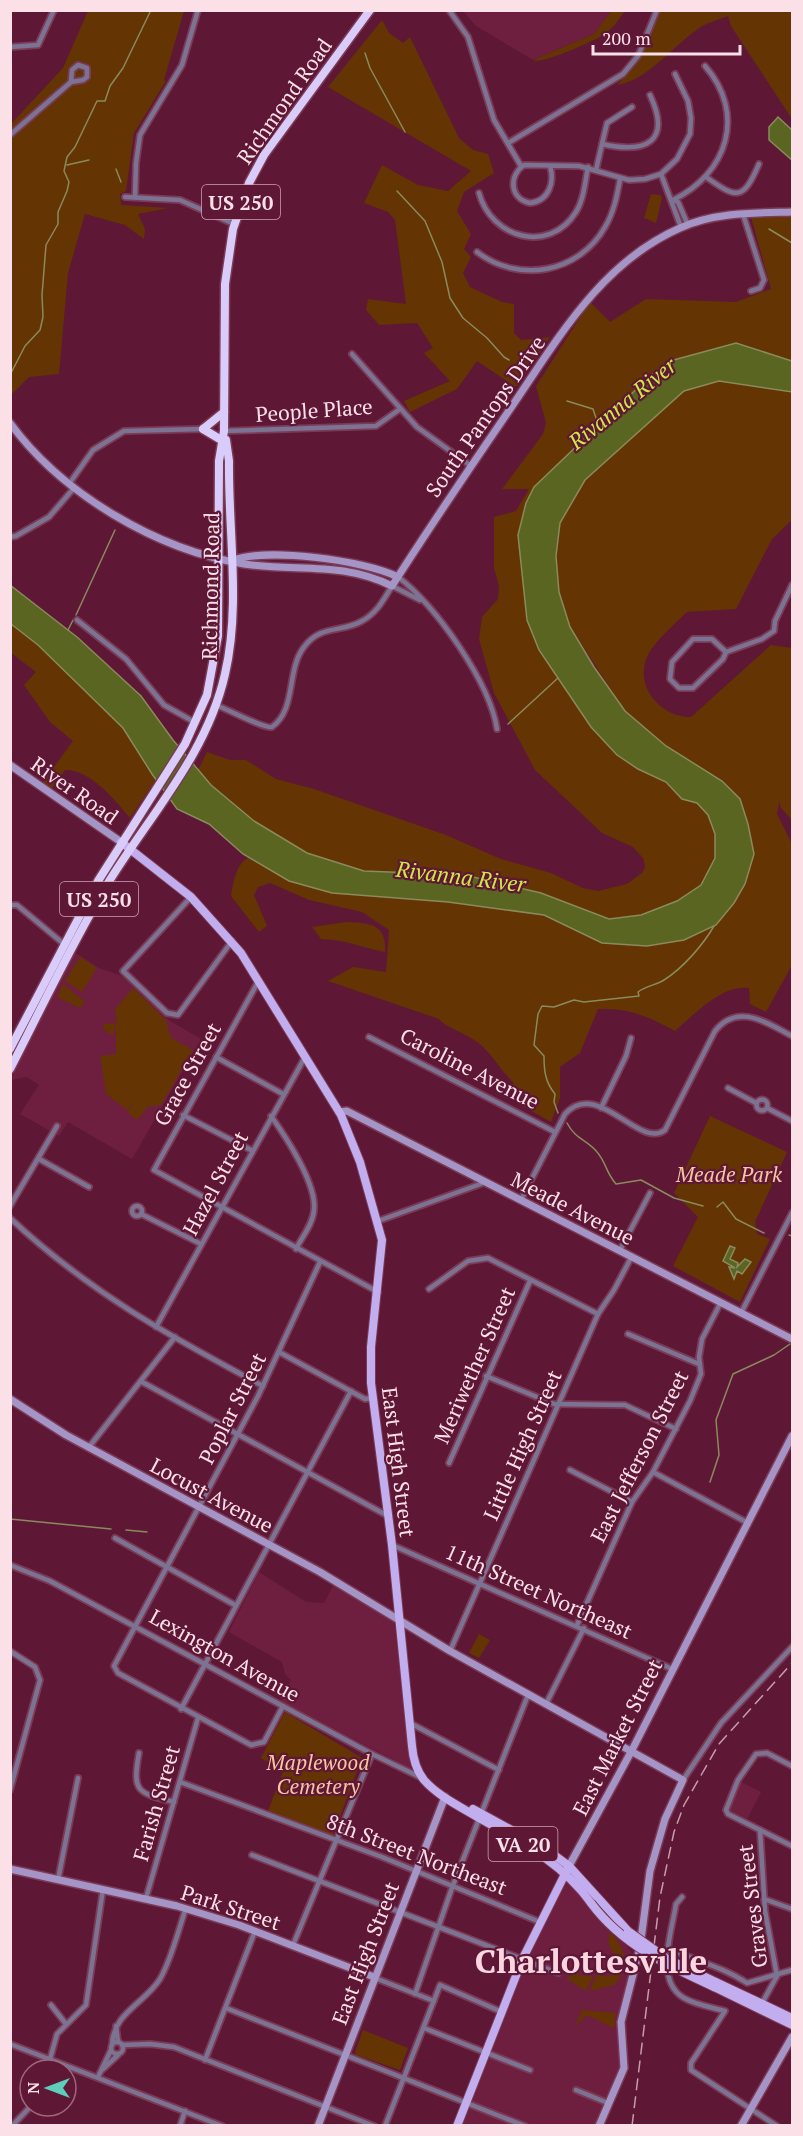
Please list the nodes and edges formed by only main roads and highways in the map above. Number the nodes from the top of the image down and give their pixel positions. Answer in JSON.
{"nodes":[{"id":1,"x":370,"y":10,"type":"edge"},
{"id":2,"x":224,"y":412,"type":"junction"},
{"id":3,"x":224,"y":431,"type":"junction"},
{"id":4,"x":223,"y":441,"type":"junction"},
{"id":5,"x":122,"y":842,"type":"junction"},
{"id":6,"x":131,"y":849,"type":"junction"},
{"id":7,"x":68,"y":947,"type":"junction"},
{"id":8,"x":17,"y":1037,"type":"edge"},
{"id":9,"x":10,"y":1048,"type":"edge"},
{"id":10,"x":10,"y":1069,"type":"edge"},
{"id":11,"x":567,"y":1869,"type":"junction"},
{"id":12,"x":761,"y":2007,"type":"junction"},
{"id":13,"x":792,"y":2018,"type":"edge"},
{"id":14,"x":792,"y":2025,"type":"edge"},
{"id":15,"x":456,"y":2126,"type":"edge"}],
"edges":[{"from":1,"to":2,"type":"highway","name":"Richmond Road","number":"US 250"},
{"from":2,"to":3,"type":"highway","name":"Richmond Road","number":"US 250"},
{"from":2,"to":4,"type":"highway"},
{"from":3,"to":4,"type":"highway","name":"Richmond Road","number":"US 250"},
{"from":3,"to":6,"type":"highway","name":"Richmond Road","number":"US 250"},
{"from":4,"to":5,"type":"highway","name":"Richmond Road","number":"US 250"},
{"from":5,"to":6,"type":"main road","name":"East High Street"},
{"from":5,"to":7,"type":"highway","number":"US 250"},
{"from":6,"to":7,"type":"highway","number":"US 250"},
{"from":6,"to":11,"type":"main road","name":"East High Street","number":"VA 20"},
{"from":7,"to":8,"type":"highway","number":"US 250"},
{"from":8,"to":9,"type":"highway","number":"US 250"},
{"from":8,"to":10,"type":"highway","number":"US 250"},
{"from":11,"to":12,"type":"main road","number":"VA 20","bridge":true},
{"from":11,"to":15,"type":"main road","name":"East Market Street"},
{"from":12,"to":13,"type":"main road","number":"VA 20"},
{"from":12,"to":14,"type":"main road","number":"VA 20"}]}
